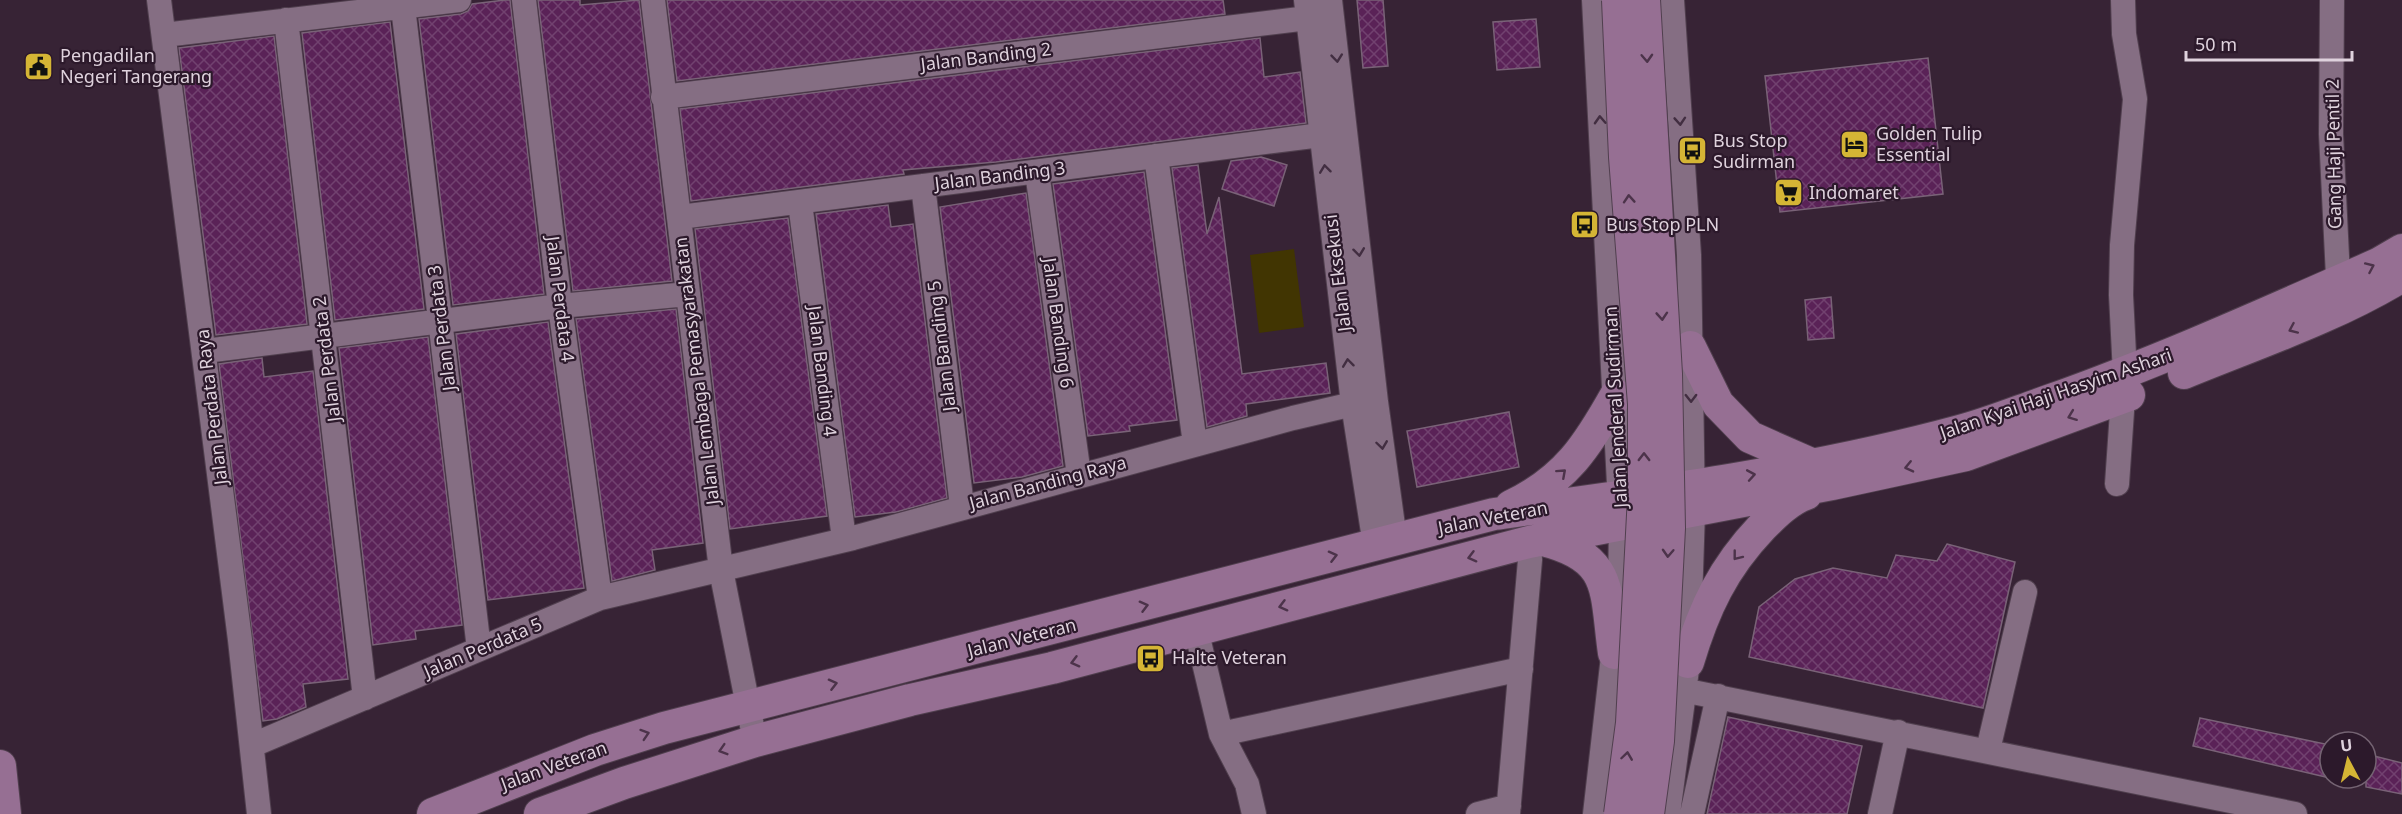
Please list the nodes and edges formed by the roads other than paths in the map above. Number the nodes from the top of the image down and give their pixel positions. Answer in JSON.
{"nodes":[{"id":1,"x":159,"y":0,"type":"edge"},
{"id":2,"x":459,"y":0,"type":"edge"},
{"id":3,"x":524,"y":0,"type":"edge"},
{"id":4,"x":653,"y":0,"type":"edge"},
{"id":5,"x":1330,"y":0,"type":"edge"},
{"id":6,"x":1594,"y":0,"type":"edge"},
{"id":7,"x":1618,"y":0,"type":"edge"},
{"id":8,"x":1644,"y":0,"type":"edge"},
{"id":9,"x":1672,"y":0,"type":"edge"},
{"id":10,"x":2123,"y":0,"type":"edge"},
{"id":11,"x":2332,"y":0,"type":"edge"},
{"id":12,"x":403,"y":7,"type":"junction"},
{"id":13,"x":1307,"y":9,"type":"edge"},
{"id":14,"x":286,"y":20,"type":"junction"},
{"id":15,"x":164,"y":35,"type":"junction"},
{"id":16,"x":663,"y":97,"type":"junction"},
{"id":17,"x":1321,"y":135,"type":"junction"},
{"id":18,"x":1156,"y":156,"type":"junction"},
{"id":19,"x":1037,"y":172,"type":"junction"},
{"id":20,"x":923,"y":186,"type":"junction"},
{"id":21,"x":800,"y":203,"type":"junction"},
{"id":22,"x":680,"y":217,"type":"junction"},
{"id":23,"x":2402,"y":250,"type":"edge"},
{"id":24,"x":1689,"y":255,"type":"junction"},
{"id":25,"x":1608,"y":262,"type":"junction"},
{"id":26,"x":2402,"y":276,"type":"edge"},
{"id":27,"x":688,"y":294,"type":"junction"},
{"id":28,"x":2338,"y":295,"type":"junction"},
{"id":29,"x":560,"y":306,"type":"junction"},
{"id":30,"x":442,"y":321,"type":"junction"},
{"id":31,"x":325,"y":336,"type":"junction"},
{"id":32,"x":1690,"y":347,"type":"junction"},
{"id":33,"x":205,"y":351,"type":"junction"},
{"id":34,"x":2124,"y":386,"type":"junction"},
{"id":35,"x":1616,"y":394,"type":"junction"},
{"id":36,"x":1365,"y":403,"type":"junction"},
{"id":37,"x":1195,"y":444,"type":"junction"},
{"id":38,"x":1822,"y":474,"type":"junction"},
{"id":39,"x":1079,"y":475,"type":"junction"},
{"id":40,"x":2117,"y":484,"type":"dead end"},
{"id":41,"x":1693,"y":498,"type":"junction"},
{"id":42,"x":962,"y":506,"type":"junction"},
{"id":43,"x":1621,"y":510,"type":"junction"},
{"id":44,"x":1494,"y":514,"type":"junction"},
{"id":45,"x":844,"y":540,"type":"junction"},
{"id":46,"x":1535,"y":541,"type":"junction"},
{"id":47,"x":1385,"y":543,"type":"junction"},
{"id":48,"x":721,"y":570,"type":"junction"},
{"id":49,"x":2025,"y":592,"type":"dead end"},
{"id":50,"x":600,"y":598,"type":"junction"},
{"id":51,"x":1097,"y":619,"type":"junction"},
{"id":52,"x":1196,"y":630,"type":"junction"},
{"id":53,"x":479,"y":649,"type":"junction"},
{"id":54,"x":1108,"y":652,"type":"junction"},
{"id":55,"x":1613,"y":667,"type":"junction"},
{"id":56,"x":1521,"y":669,"type":"junction"},
{"id":57,"x":1686,"y":676,"type":"junction"},
{"id":58,"x":1718,"y":696,"type":"junction"},
{"id":59,"x":365,"y":698,"type":"junction"},
{"id":60,"x":746,"y":706,"type":"junction"},
{"id":61,"x":1898,"y":732,"type":"junction"},
{"id":62,"x":1221,"y":734,"type":"junction"},
{"id":63,"x":755,"y":741,"type":"junction"},
{"id":64,"x":253,"y":745,"type":"junction"},
{"id":65,"x":1988,"y":750,"type":"junction"},
{"id":66,"x":0,"y":766,"type":"edge"},
{"id":67,"x":1509,"y":810,"type":"edge"},
{"id":68,"x":5,"y":814,"type":"edge"},
{"id":69,"x":259,"y":814,"type":"edge"},
{"id":70,"x":433,"y":814,"type":"edge"},
{"id":71,"x":540,"y":814,"type":"edge"},
{"id":72,"x":1254,"y":814,"type":"edge"},
{"id":73,"x":1478,"y":814,"type":"edge"},
{"id":74,"x":1595,"y":814,"type":"edge"},
{"id":75,"x":1620,"y":814,"type":"edge"},
{"id":76,"x":1648,"y":814,"type":"edge"},
{"id":77,"x":1668,"y":814,"type":"edge"},
{"id":78,"x":1692,"y":814,"type":"edge"},
{"id":79,"x":1880,"y":814,"type":"edge"},
{"id":80,"x":2295,"y":814,"type":"edge"}],
"edges":[{"from":1,"to":15,"type":"street","name":"Jalan Perdata Raya"},
{"from":2,"to":12,"type":"street"},
{"from":3,"to":29,"type":"street","name":"Jalan Perdata 4"},
{"from":4,"to":16,"type":"street","name":"Jalan Lembaga Pemasyarakatan"},
{"from":5,"to":36,"type":"street","name":"Jalan Eksekusi","one_way":true},
{"from":25,"to":6,"type":"street","name":"Jalan Jenderal Sudirman","one_way":true},
{"from":75,"to":7,"type":"main road","name":"Jalan Jenderal Sudirman","one_way":true,"bridge":true},
{"from":8,"to":76,"type":"main road","one_way":true,"bridge":true},
{"from":9,"to":24,"type":"street","one_way":true},
{"from":10,"to":34,"type":"street"},
{"from":11,"to":28,"type":"street","name":"Gang Haji Pentil 2"},
{"from":12,"to":14,"type":"street"},
{"from":12,"to":30,"type":"street","name":"Jalan Perdata 3"},
{"from":13,"to":16,"type":"street","name":"Jalan Banding 2"},
{"from":13,"to":17,"type":"street","name":"Jalan Eksekusi"},
{"from":14,"to":15,"type":"street"},
{"from":14,"to":31,"type":"street","name":"Jalan Perdata 2"},
{"from":15,"to":33,"type":"street","name":"Jalan Perdata Raya"},
{"from":16,"to":22,"type":"street","name":"Jalan Lembaga Pemasyarakatan"},
{"from":17,"to":18,"type":"street","name":"Jalan Banding 3"},
{"from":36,"to":17,"type":"street","name":"Jalan Eksekusi","one_way":true},
{"from":18,"to":19,"type":"street","name":"Jalan Banding 3"},
{"from":18,"to":37,"type":"street"},
{"from":19,"to":20,"type":"street","name":"Jalan Banding 3"},
{"from":19,"to":39,"type":"street","name":"Jalan Banding 6"},
{"from":20,"to":21,"type":"street","name":"Jalan Banding 3"},
{"from":20,"to":42,"type":"street","name":"Jalan Banding 5"},
{"from":21,"to":22,"type":"street","name":"Jalan Banding 3"},
{"from":21,"to":45,"type":"street","name":"Jalan Banding 4"},
{"from":22,"to":27,"type":"street","name":"Jalan Lembaga Pemasyarakatan"},
{"from":28,"to":23,"type":"main road","name":"Jalan Kyai Haji Hasyim Ashari","one_way":true},
{"from":24,"to":25,"type":"street"},
{"from":24,"to":32,"type":"street"},
{"from":25,"to":35,"type":"street","name":"Jalan Jenderal Sudirman"},
{"from":26,"to":28,"type":"main road","name":"Jalan Kyai Haji Hasyim Ashari"},
{"from":27,"to":29,"type":"street"},
{"from":27,"to":48,"type":"street","name":"Jalan Lembaga Pemasyarakatan"},
{"from":28,"to":34,"type":"main road","name":"Jalan Kyai Haji Hasyim Ashari"},
{"from":29,"to":30,"type":"street"},
{"from":29,"to":50,"type":"street","name":"Jalan Perdata 4"},
{"from":30,"to":31,"type":"street"},
{"from":30,"to":53,"type":"street","name":"Jalan Perdata 3"},
{"from":31,"to":33,"type":"street"},
{"from":31,"to":59,"type":"street","name":"Jalan Perdata 2"},
{"from":32,"to":38,"type":"main road"},
{"from":32,"to":41,"type":"street","one_way":true},
{"from":33,"to":64,"type":"street","name":"Jalan Perdata Raya"},
{"from":34,"to":38,"type":"main road","name":"Jalan Kyai Haji Hasyim Ashari"},
{"from":34,"to":40,"type":"street"},
{"from":35,"to":43,"type":"street","name":"Jalan Jenderal Sudirman"},
{"from":44,"to":35,"type":"main road","one_way":true},
{"from":36,"to":37,"type":"street","name":"Jalan Banding Raya"},
{"from":36,"to":47,"type":"street","name":"Jalan Eksekusi"},
{"from":37,"to":39,"type":"street","name":"Jalan Banding Raya"},
{"from":38,"to":41,"type":"main road","name":"Jalan Kyai Haji Hasyim Ashari"},
{"from":38,"to":57,"type":"main road","one_way":true},
{"from":39,"to":42,"type":"street","name":"Jalan Banding Raya"},
{"from":41,"to":43,"type":"main road","name":"Jalan Kyai Haji Hasyim Ashari"},
{"from":41,"to":57,"type":"street"},
{"from":42,"to":45,"type":"street","name":"Jalan Banding Raya"},
{"from":43,"to":44,"type":"main road","name":"Jalan Veteran"},
{"from":43,"to":46,"type":"main road","name":"Jalan Veteran"},
{"from":43,"to":55,"type":"street","name":"Jalan Jenderal Sudirman"},
{"from":44,"to":47,"type":"main road","name":"Jalan Veteran"},
{"from":45,"to":48,"type":"street","name":"Jalan Banding Raya"},
{"from":46,"to":52,"type":"main road","name":"Jalan Veteran","one_way":true},
{"from":46,"to":55,"type":"main road"},
{"from":46,"to":56,"type":"street"},
{"from":51,"to":47,"type":"main road","name":"Jalan Veteran","one_way":true},
{"from":48,"to":50,"type":"street","name":"Jalan Perdata 5"},
{"from":48,"to":60,"type":"street","name":"Jalan Lembaga Pemasyarakatan"},
{"from":49,"to":65,"type":"street"},
{"from":50,"to":53,"type":"street","name":"Jalan Perdata 5"},
{"from":51,"to":54,"type":"main road"},
{"from":60,"to":51,"type":"main road","name":"Jalan Veteran","one_way":true},
{"from":52,"to":54,"type":"main road","name":"Jalan Veteran"},
{"from":52,"to":62,"type":"street"},
{"from":53,"to":59,"type":"street","name":"Jalan Perdata 5"},
{"from":54,"to":63,"type":"main road","name":"Jalan Veteran","one_way":true},
{"from":55,"to":57,"type":"street"},
{"from":55,"to":74,"type":"street","name":"Jalan Jenderal Sudirman"},
{"from":56,"to":62,"type":"street"},
{"from":56,"to":67,"type":"street"},
{"from":57,"to":58,"type":"street"},
{"from":57,"to":77,"type":"street"},
{"from":58,"to":61,"type":"street"},
{"from":58,"to":78,"type":"street"},
{"from":59,"to":64,"type":"street","name":"Jalan Perdata 5"},
{"from":60,"to":63,"type":"street","name":"Jalan Lembaga Pemasyarakatan"},
{"from":70,"to":60,"type":"main road","name":"Jalan Veteran","one_way":true},
{"from":61,"to":65,"type":"street"},
{"from":61,"to":79,"type":"street"},
{"from":62,"to":72,"type":"street"},
{"from":63,"to":71,"type":"main road","name":"Jalan Veteran","one_way":true},
{"from":64,"to":69,"type":"street","name":"Jalan Perdata Raya"},
{"from":65,"to":80,"type":"street"},
{"from":66,"to":68,"type":"main road"},
{"from":67,"to":73,"type":"street"}]}
